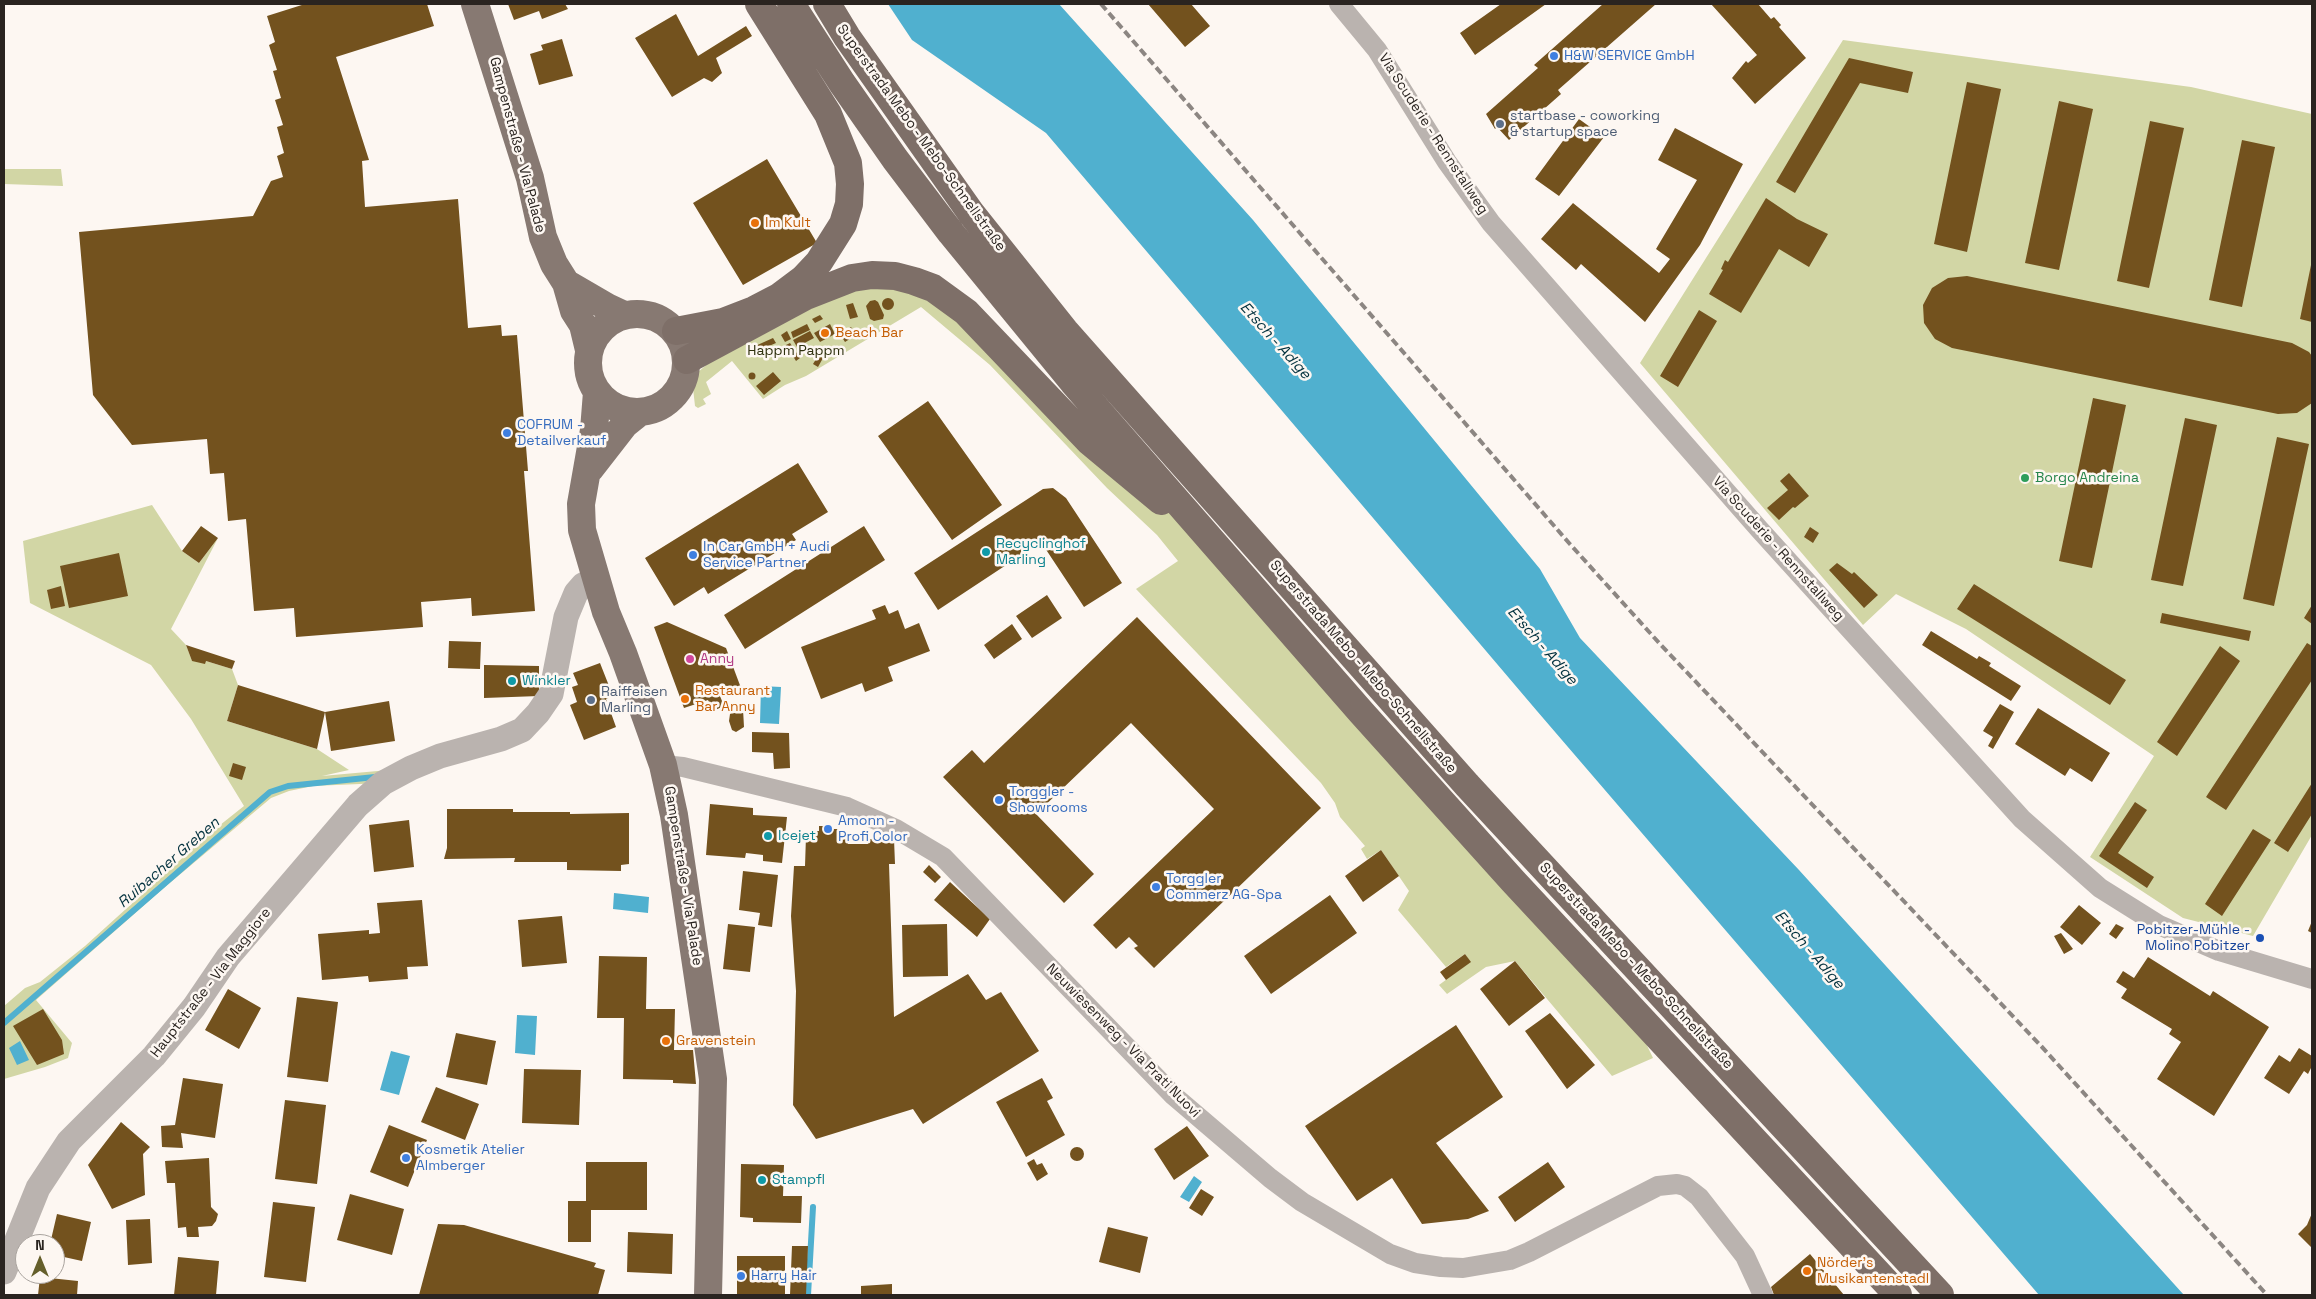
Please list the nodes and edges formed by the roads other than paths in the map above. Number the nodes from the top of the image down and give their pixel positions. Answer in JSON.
{"nodes":[{"id":1,"x":475,"y":4,"type":"edge"},
{"id":2,"x":759,"y":4,"type":"edge"},
{"id":3,"x":791,"y":4,"type":"edge"},
{"id":4,"x":827,"y":4,"type":"edge"},
{"id":5,"x":1339,"y":4,"type":"edge"},
{"id":6,"x":566,"y":283,"type":"junction"},
{"id":7,"x":624,"y":314,"type":"junction"},
{"id":8,"x":676,"y":331,"type":"junction"},
{"id":9,"x":589,"y":350,"type":"junction"},
{"id":10,"x":687,"y":360,"type":"junction"},
{"id":11,"x":597,"y":392,"type":"junction"},
{"id":12,"x":640,"y":412,"type":"junction"},
{"id":13,"x":588,"y":471,"type":"junction"},
{"id":14,"x":1215,"y":542,"type":"junction"},
{"id":15,"x":595,"y":578,"type":"junction"},
{"id":16,"x":663,"y":765,"type":"junction"},
{"id":17,"x":2312,"y":980,"type":"edge"},
{"id":18,"x":4,"y":1272,"type":"edge"},
{"id":19,"x":708,"y":1295,"type":"edge"},
{"id":20,"x":1763,"y":1295,"type":"edge"},
{"id":21,"x":1898,"y":1295,"type":"edge"},
{"id":22,"x":1940,"y":1295,"type":"edge"}],
"edges":[{"from":1,"to":6,"type":"main road","name":"Gampenstraße - Via Palade"},
{"from":2,"to":8,"type":"highway"},
{"from":3,"to":14,"type":"highway","name":"Superstrada Mebo - Mebo-Schnellstraße"},
{"from":4,"to":22,"type":"highway","name":"Superstrada Mebo - Mebo-Schnellstraße"},
{"from":5,"to":17,"type":"street","name":"Via Scuderie - Rennstallweg"},
{"from":6,"to":7,"type":"main road","name":"Gampenstraße - Via Palade"},
{"from":6,"to":9,"type":"main road","name":"Gampenstraße - Via Palade"},
{"from":7,"to":8,"type":"main road"},
{"from":7,"to":9,"type":"main road"},
{"from":8,"to":10,"type":"main road"},
{"from":9,"to":11,"type":"main road"},
{"from":10,"to":12,"type":"main road"},
{"from":10,"to":14,"type":"highway"},
{"from":11,"to":12,"type":"main road"},
{"from":11,"to":13,"type":"main road","name":"Gampenstraße - Via Palade"},
{"from":12,"to":13,"type":"main road","name":"Gampenstraße - Via Palade"},
{"from":13,"to":15,"type":"main road","name":"Gampenstraße - Via Palade"},
{"from":14,"to":21,"type":"highway","name":"Superstrada Mebo - Mebo-Schnellstraße"},
{"from":15,"to":16,"type":"main road","name":"Gampenstraße - Via Palade"},
{"from":15,"to":18,"type":"street","name":"Hauptstraße - Via Maggiore"},
{"from":16,"to":19,"type":"main road","name":"Gampenstraße - Via Palade"},
{"from":16,"to":20,"type":"street","name":"Neuwiesenweg - Via Prati Nuovi"}]}
